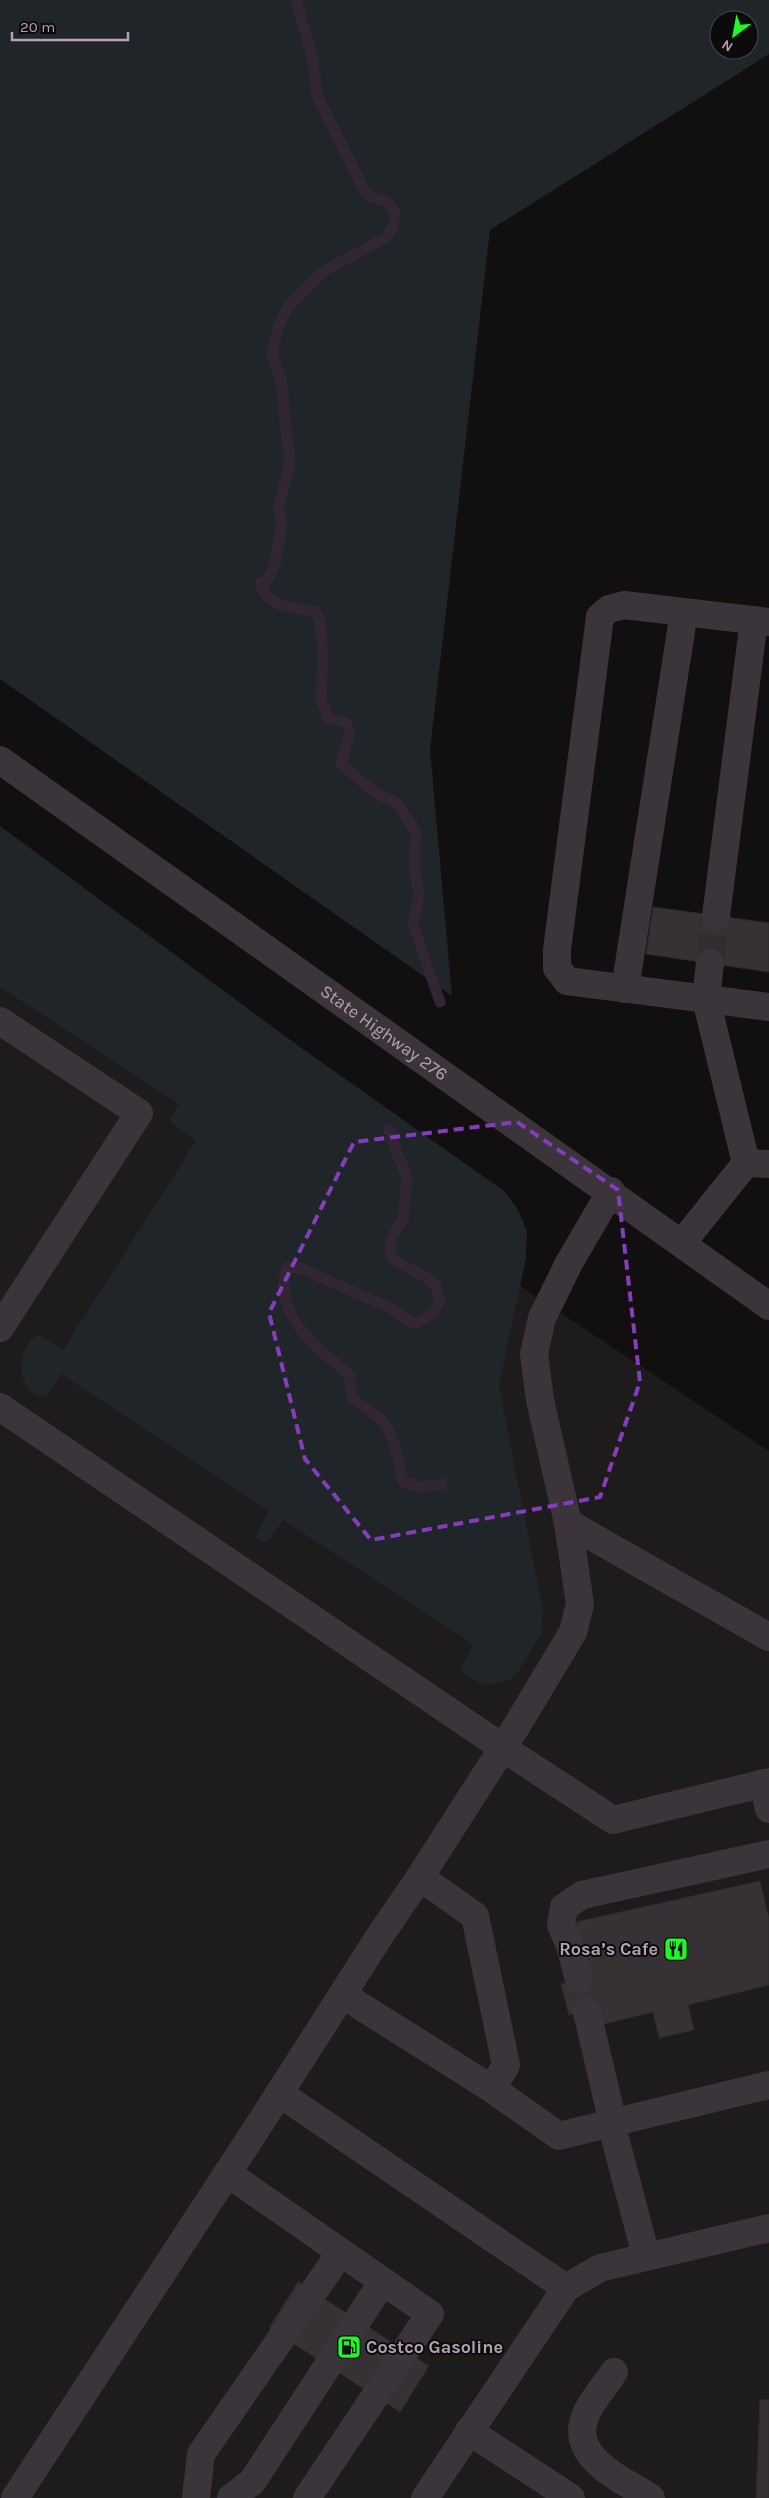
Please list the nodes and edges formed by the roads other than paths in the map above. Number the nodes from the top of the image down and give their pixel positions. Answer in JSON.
{"nodes":[{"id":1,"x":684,"y":612,"type":"junction"},
{"id":2,"x":761,"y":621,"type":"edge"},
{"id":3,"x":0,"y":760,"type":"edge"},
{"id":4,"x":716,"y":916,"type":"tunnel mouth"},
{"id":5,"x":710,"y":963,"type":"tunnel mouth"},
{"id":6,"x":625,"y":989,"type":"junction"},
{"id":7,"x":706,"y":999,"type":"junction"},
{"id":8,"x":769,"y":1007,"type":"edge"},
{"id":9,"x":0,"y":1021,"type":"edge"},
{"id":10,"x":758,"y":1164,"type":"edge"},
{"id":11,"x":611,"y":1191,"type":"junction"},
{"id":12,"x":682,"y":1243,"type":"junction"},
{"id":13,"x":769,"y":1306,"type":"edge"},
{"id":14,"x":0,"y":1328,"type":"edge"},
{"id":15,"x":0,"y":1407,"type":"edge"},
{"id":16,"x":568,"y":1523,"type":"junction"},
{"id":17,"x":769,"y":1637,"type":"edge"},
{"id":18,"x":503,"y":1748,"type":"junction"},
{"id":19,"x":767,"y":1791,"type":"edge"},
{"id":20,"x":769,"y":1854,"type":"edge"},
{"id":21,"x":420,"y":1877,"type":"junction"},
{"id":22,"x":579,"y":1980,"type":"dead end"},
{"id":23,"x":343,"y":1995,"type":"junction"},
{"id":24,"x":587,"y":2012,"type":"dead end"},
{"id":25,"x":769,"y":2085,"type":"edge"},
{"id":26,"x":492,"y":2088,"type":"junction"},
{"id":27,"x":279,"y":2093,"type":"junction"},
{"id":28,"x":612,"y":2123,"type":"junction"},
{"id":29,"x":228,"y":2173,"type":"junction"},
{"id":30,"x":769,"y":2228,"type":"edge"},
{"id":31,"x":341,"y":2252,"type":"junction"},
{"id":32,"x":646,"y":2256,"type":"junction"},
{"id":33,"x":383,"y":2281,"type":"junction"},
{"id":34,"x":566,"y":2288,"type":"junction"},
{"id":35,"x":614,"y":2372,"type":"dead end"},
{"id":36,"x":469,"y":2431,"type":"junction"},
{"id":37,"x":0,"y":2492,"type":"edge"},
{"id":38,"x":566,"y":2497,"type":"edge"},
{"id":39,"x":9,"y":2498,"type":"edge"},
{"id":40,"x":15,"y":2498,"type":"edge"},
{"id":41,"x":196,"y":2498,"type":"edge"},
{"id":42,"x":231,"y":2498,"type":"edge"},
{"id":43,"x":308,"y":2498,"type":"edge"},
{"id":44,"x":425,"y":2498,"type":"edge"},
{"id":45,"x":652,"y":2498,"type":"edge"}],
"edges":[{"from":1,"to":2,"type":"street"},
{"from":1,"to":6,"type":"street"},
{"from":1,"to":6,"type":"street"},
{"from":2,"to":4,"type":"street"},
{"from":3,"to":11,"type":"street","name":"State Highway 276"},
{"from":5,"to":7,"type":"street"},
{"from":6,"to":7,"type":"street"},
{"from":7,"to":8,"type":"street"},
{"from":7,"to":10,"type":"street"},
{"from":9,"to":14,"type":"street"},
{"from":10,"to":12,"type":"street"},
{"from":11,"to":12,"type":"street","name":"State Highway 276"},
{"from":11,"to":16,"type":"street"},
{"from":12,"to":13,"type":"street","name":"State Highway 276"},
{"from":15,"to":18,"type":"street"},
{"from":16,"to":17,"type":"street"},
{"from":16,"to":18,"type":"street"},
{"from":18,"to":19,"type":"street"},
{"from":18,"to":21,"type":"street"},
{"from":20,"to":22,"type":"street"},
{"from":21,"to":23,"type":"street"},
{"from":21,"to":26,"type":"street"},
{"from":23,"to":26,"type":"street"},
{"from":23,"to":27,"type":"street"},
{"from":24,"to":28,"type":"street"},
{"from":25,"to":28,"type":"street"},
{"from":26,"to":28,"type":"street"},
{"from":27,"to":29,"type":"street"},
{"from":27,"to":34,"type":"street"},
{"from":28,"to":32,"type":"street"},
{"from":29,"to":31,"type":"street"},
{"from":29,"to":40,"type":"street"},
{"from":30,"to":32,"type":"street"},
{"from":31,"to":33,"type":"street"},
{"from":31,"to":41,"type":"street"},
{"from":32,"to":34,"type":"street"},
{"from":33,"to":42,"type":"street"},
{"from":33,"to":43,"type":"street"},
{"from":34,"to":36,"type":"street"},
{"from":35,"to":45,"type":"street"},
{"from":36,"to":38,"type":"street"},
{"from":36,"to":44,"type":"street"},
{"from":37,"to":39,"type":"street"}]}
